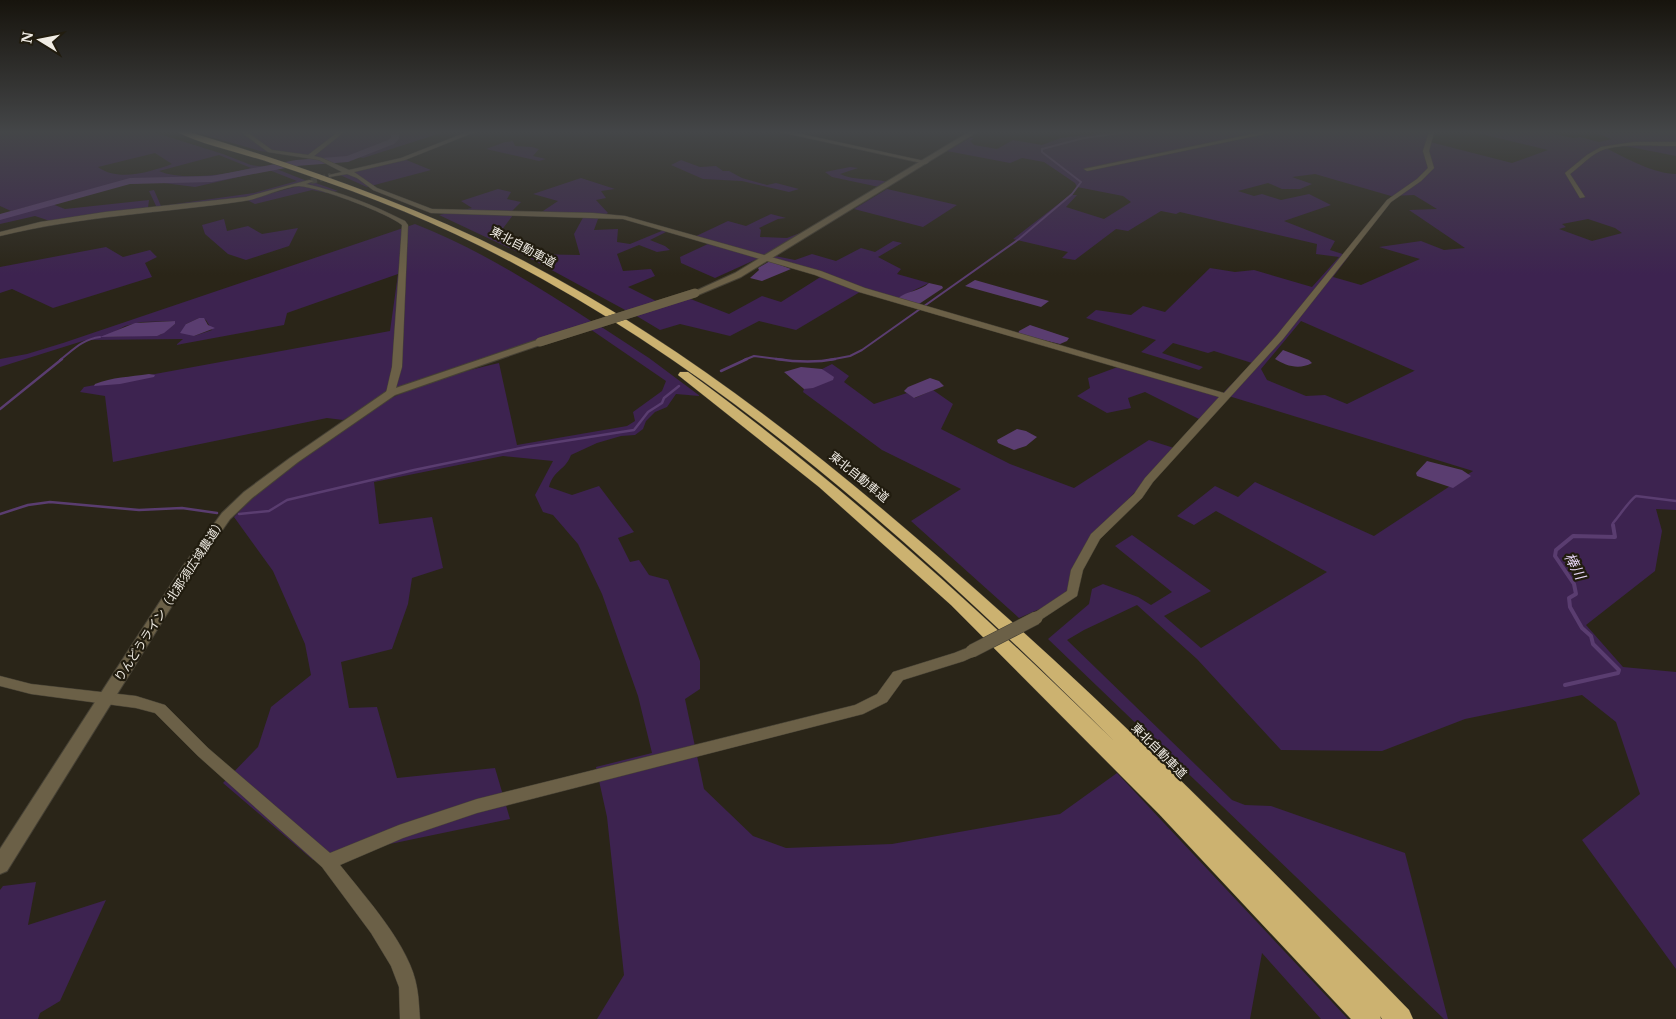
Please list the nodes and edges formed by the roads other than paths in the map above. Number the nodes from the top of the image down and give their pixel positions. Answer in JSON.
{"nodes":[{"id":1,"x":321,"y":180,"type":"tunnel mouth"},
{"id":2,"x":327,"y":180,"type":"tunnel mouth"},
{"id":3,"x":362,"y":180,"type":"edge"},
{"id":4,"x":897,"y":180,"type":"edge"},
{"id":5,"x":1419,"y":180,"type":"edge"},
{"id":6,"x":1571,"y":180,"type":"edge"},
{"id":7,"x":311,"y":181,"type":"tunnel mouth"},
{"id":8,"x":299,"y":185,"type":"junction"},
{"id":9,"x":1582,"y":197,"type":"dead end"},
{"id":10,"x":0,"y":234,"type":"edge"},
{"id":11,"x":767,"y":258,"type":"junction"},
{"id":12,"x":391,"y":393,"type":"junction"},
{"id":13,"x":1225,"y":396,"type":"junction"},
{"id":14,"x":0,"y":681,"type":"edge"},
{"id":15,"x":106,"y":699,"type":"junction"},
{"id":16,"x":328,"y":862,"type":"junction"},
{"id":17,"x":0,"y":866,"type":"edge"},
{"id":18,"x":410,"y":1019,"type":"edge"},
{"id":19,"x":1368,"y":1019,"type":"edge"},
{"id":20,"x":1400,"y":1019,"type":"edge"}],
"edges":[{"from":1,"to":19,"type":"highway","name":"東北自動車道"},
{"from":2,"to":20,"type":"highway","name":"東北自動車道"},
{"from":3,"to":11,"type":"street"},
{"from":4,"to":11,"type":"street"},
{"from":5,"to":13,"type":"street"},
{"from":6,"to":9,"type":"street"},
{"from":7,"to":8,"type":"street"},
{"from":8,"to":10,"type":"street"},
{"from":8,"to":12,"type":"street"},
{"from":11,"to":12,"type":"street","name":"りんどうライン（北那須広域農道）","bridge":true},
{"from":11,"to":13,"type":"street"},
{"from":12,"to":15,"type":"street","name":"りんどうライン（北那須広域農道）"},
{"from":13,"to":16,"type":"street","bridge":true},
{"from":14,"to":15,"type":"street"},
{"from":15,"to":16,"type":"street"},
{"from":15,"to":17,"type":"street","name":"りんどうライン（北那須広域農道）"},
{"from":16,"to":18,"type":"street"}]}
